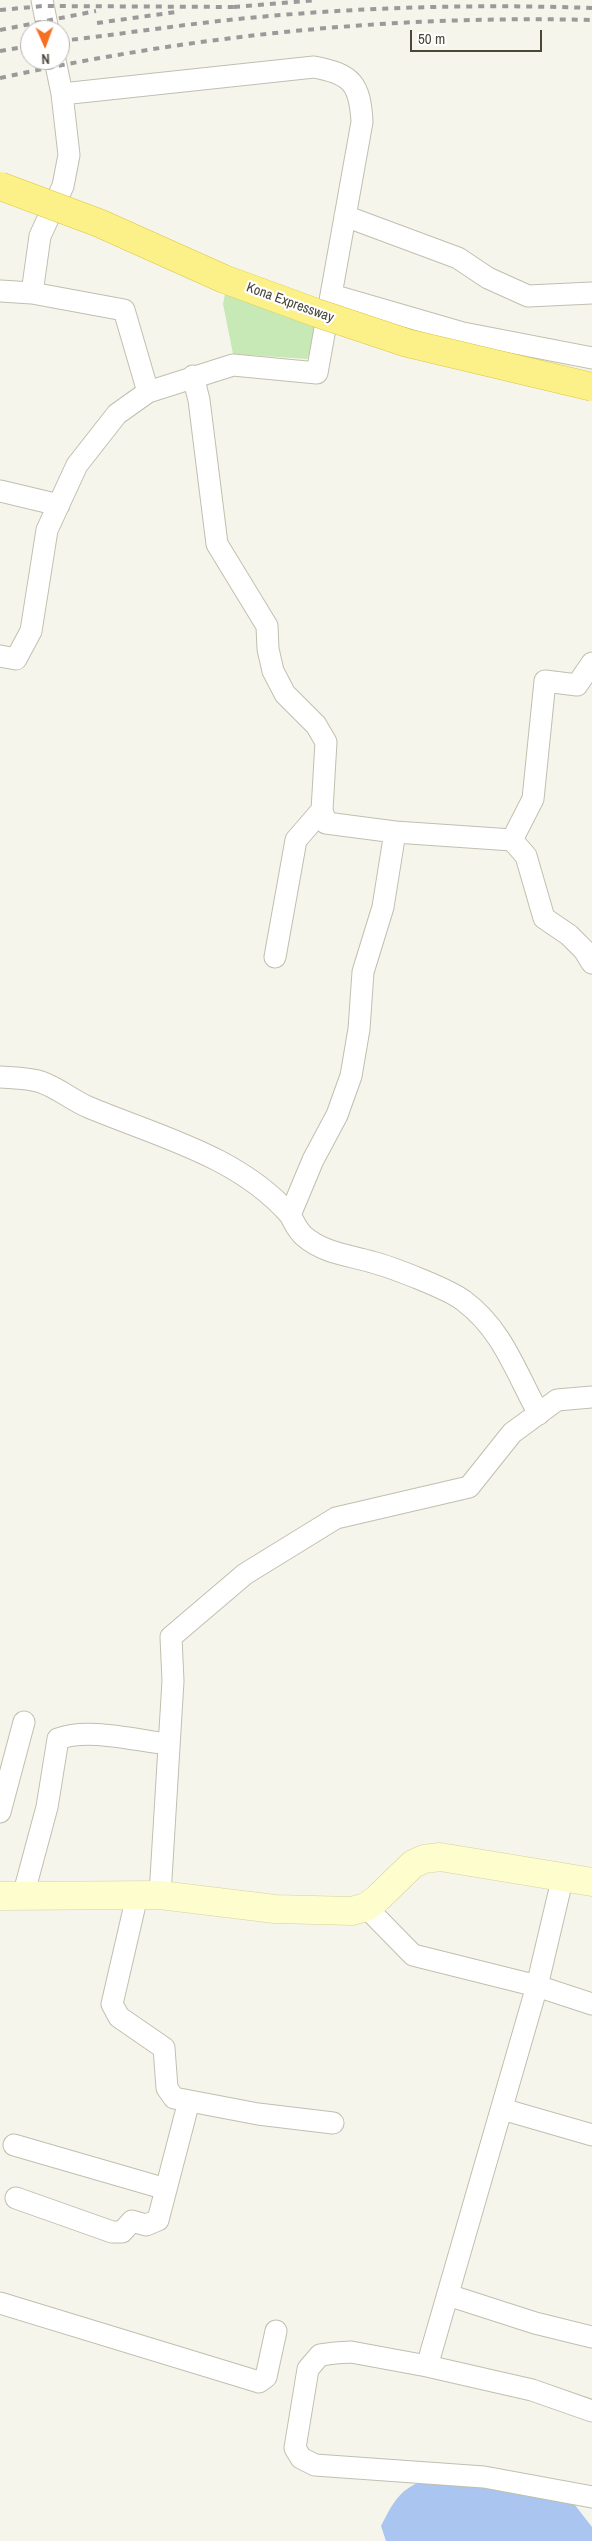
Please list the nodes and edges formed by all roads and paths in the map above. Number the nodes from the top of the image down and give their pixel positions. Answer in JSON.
{"nodes":[{"id":1,"x":42,"y":0,"type":"edge"},
{"id":2,"x":46,"y":20,"type":"edge"},
{"id":3,"x":57,"y":70,"type":"edge"},
{"id":4,"x":62,"y":94,"type":"junction"},
{"id":5,"x":0,"y":186,"type":"edge"},
{"id":6,"x":346,"y":216,"type":"junction"},
{"id":7,"x":0,"y":291,"type":"edge"},
{"id":8,"x":32,"y":293,"type":"junction"},
{"id":9,"x":592,"y":293,"type":"edge"},
{"id":10,"x":332,"y":295,"type":"junction"},
{"id":11,"x":592,"y":358,"type":"edge"},
{"id":12,"x":193,"y":376,"type":"junction"},
{"id":13,"x":592,"y":387,"type":"edge"},
{"id":14,"x":148,"y":392,"type":"junction"},
{"id":15,"x":0,"y":492,"type":"edge"},
{"id":16,"x":59,"y":504,"type":"junction"},
{"id":17,"x":0,"y":656,"type":"edge"},
{"id":18,"x":592,"y":663,"type":"edge"},
{"id":19,"x":585,"y":684,"type":"edge"},
{"id":20,"x":322,"y":810,"type":"junction"},
{"id":21,"x":395,"y":832,"type":"junction"},
{"id":22,"x":512,"y":840,"type":"junction"},
{"id":23,"x":276,"y":957,"type":"dead end"},
{"id":24,"x":592,"y":963,"type":"edge"},
{"id":25,"x":0,"y":1077,"type":"edge"},
{"id":26,"x":290,"y":1215,"type":"junction"},
{"id":27,"x":592,"y":1397,"type":"edge"},
{"id":28,"x":539,"y":1414,"type":"junction"},
{"id":29,"x":24,"y":1722,"type":"dead end"},
{"id":30,"x":169,"y":1744,"type":"junction"},
{"id":31,"x":0,"y":1812,"type":"edge"},
{"id":32,"x":563,"y":1876,"type":"junction"},
{"id":33,"x":592,"y":1882,"type":"edge"},
{"id":34,"x":12,"y":1896,"type":"edge"},
{"id":35,"x":149,"y":1896,"type":"junction"},
{"id":36,"x":366,"y":1907,"type":"junction"},
{"id":37,"x":537,"y":1986,"type":"junction"},
{"id":38,"x":592,"y":2004,"type":"edge"},
{"id":39,"x":189,"y":2101,"type":"junction"},
{"id":40,"x":502,"y":2109,"type":"junction"},
{"id":41,"x":333,"y":2123,"type":"dead end"},
{"id":42,"x":592,"y":2135,"type":"edge"},
{"id":43,"x":14,"y":2145,"type":"dead end"},
{"id":44,"x":166,"y":2189,"type":"junction"},
{"id":45,"x":16,"y":2198,"type":"dead end"},
{"id":46,"x":448,"y":2295,"type":"junction"},
{"id":47,"x":0,"y":2303,"type":"edge"},
{"id":48,"x":276,"y":2331,"type":"dead end"},
{"id":49,"x":592,"y":2337,"type":"edge"},
{"id":50,"x":427,"y":2366,"type":"junction"},
{"id":51,"x":592,"y":2411,"type":"edge"},
{"id":52,"x":592,"y":2497,"type":"edge"}],
"edges":[{"from":1,"to":2,"type":"street"},
{"from":3,"to":4,"type":"street"},
{"from":4,"to":6,"type":"street"},
{"from":4,"to":8,"type":"street"},
{"from":5,"to":13,"type":"highway","name":"Kona Expressway","bridge":true},
{"from":6,"to":9,"type":"street"},
{"from":6,"to":10,"type":"street"},
{"from":7,"to":8,"type":"street"},
{"from":8,"to":14,"type":"street"},
{"from":10,"to":11,"type":"street"},
{"from":10,"to":12,"type":"street"},
{"from":12,"to":14,"type":"street"},
{"from":12,"to":20,"type":"street"},
{"from":14,"to":16,"type":"street"},
{"from":15,"to":16,"type":"street"},
{"from":16,"to":17,"type":"street"},
{"from":18,"to":19,"type":"street"},
{"from":19,"to":22,"type":"street"},
{"from":20,"to":21,"type":"street"},
{"from":20,"to":23,"type":"street"},
{"from":21,"to":22,"type":"street"},
{"from":21,"to":26,"type":"street"},
{"from":22,"to":24,"type":"street"},
{"from":25,"to":26,"type":"street"},
{"from":26,"to":28,"type":"street"},
{"from":27,"to":28,"type":"street"},
{"from":28,"to":30,"type":"street"},
{"from":29,"to":31,"type":"street"},
{"from":30,"to":34,"type":"street"},
{"from":30,"to":35,"type":"street"},
{"from":32,"to":33,"type":"main road"},
{"from":32,"to":36,"type":"main road"},
{"from":32,"to":37,"type":"street"},
{"from":34,"to":35,"type":"main road"},
{"from":35,"to":36,"type":"main road"},
{"from":35,"to":39,"type":"street"},
{"from":36,"to":37,"type":"street"},
{"from":37,"to":38,"type":"street"},
{"from":37,"to":40,"type":"street"},
{"from":39,"to":41,"type":"street"},
{"from":39,"to":44,"type":"street"},
{"from":40,"to":42,"type":"street"},
{"from":40,"to":46,"type":"street"},
{"from":43,"to":44,"type":"street"},
{"from":44,"to":45,"type":"street"},
{"from":46,"to":49,"type":"street"},
{"from":46,"to":50,"type":"street"},
{"from":47,"to":48,"type":"street"},
{"from":50,"to":51,"type":"street"},
{"from":50,"to":52,"type":"street"}]}
